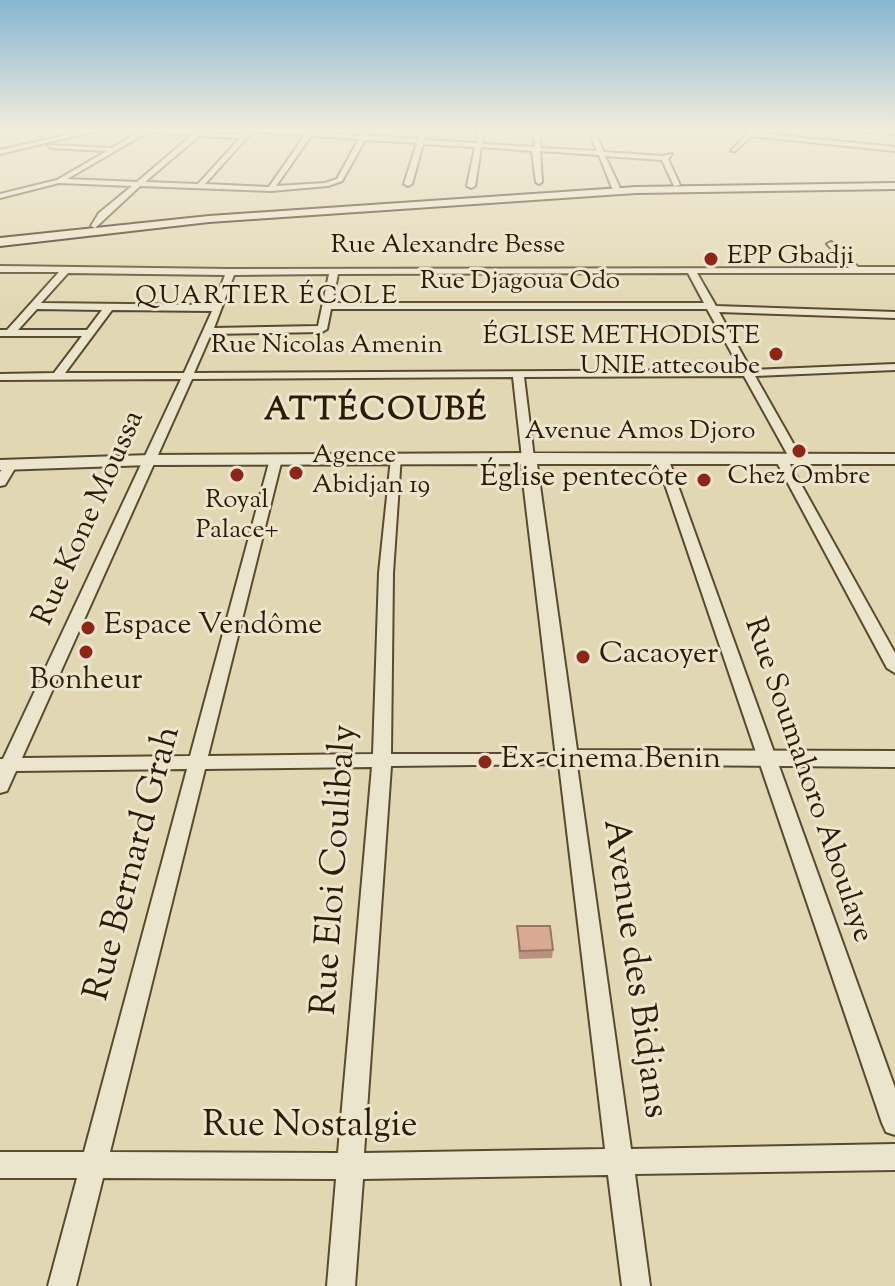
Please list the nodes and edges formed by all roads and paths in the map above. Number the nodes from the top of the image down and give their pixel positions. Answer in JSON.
{"nodes":[{"id":1,"x":24,"y":190,"type":"edge"},
{"id":2,"x":131,"y":190,"type":"edge"},
{"id":3,"x":586,"y":190,"type":"edge"},
{"id":4,"x":636,"y":190,"type":"edge"},
{"id":5,"x":0,"y":196,"type":"edge"},
{"id":6,"x":95,"y":226,"type":"junction"},
{"id":7,"x":34,"y":235,"type":"junction"},
{"id":8,"x":0,"y":238,"type":"edge"},
{"id":9,"x":831,"y":244,"type":"dead end"},
{"id":10,"x":0,"y":248,"type":"edge"},
{"id":11,"x":0,"y":269,"type":"edge"},
{"id":12,"x":690,"y":269,"type":"junction"},
{"id":13,"x":856,"y":270,"type":"junction"},
{"id":14,"x":895,"y":270,"type":"edge"},
{"id":15,"x":65,"y":271,"type":"junction"},
{"id":16,"x":334,"y":271,"type":"junction"},
{"id":17,"x":230,"y":272,"type":"junction"},
{"id":18,"x":35,"y":306,"type":"junction"},
{"id":19,"x":329,"y":306,"type":"junction"},
{"id":20,"x":109,"y":307,"type":"junction"},
{"id":21,"x":712,"y":307,"type":"junction"},
{"id":22,"x":218,"y":308,"type":"junction"},
{"id":23,"x":895,"y":315,"type":"edge"},
{"id":24,"x":207,"y":331,"type":"junction"},
{"id":25,"x":5,"y":333,"type":"edge"},
{"id":26,"x":89,"y":333,"type":"junction"},
{"id":27,"x":895,"y":367,"type":"edge"},
{"id":28,"x":747,"y":373,"type":"junction"},
{"id":29,"x":518,"y":376,"type":"junction"},
{"id":30,"x":0,"y":377,"type":"edge"},
{"id":31,"x":57,"y":377,"type":"junction"},
{"id":32,"x":184,"y":377,"type":"junction"},
{"id":33,"x":397,"y":458,"type":"junction"},
{"id":34,"x":528,"y":458,"type":"junction"},
{"id":35,"x":662,"y":458,"type":"junction"},
{"id":36,"x":276,"y":459,"type":"junction"},
{"id":37,"x":788,"y":459,"type":"junction"},
{"id":38,"x":895,"y":459,"type":"edge"},
{"id":39,"x":150,"y":460,"type":"junction"},
{"id":40,"x":6,"y":465,"type":"edge"},
{"id":41,"x":0,"y":482,"type":"edge"},
{"id":42,"x":895,"y":668,"type":"edge"},
{"id":43,"x":567,"y":758,"type":"junction"},
{"id":44,"x":895,"y":759,"type":"edge"},
{"id":45,"x":766,"y":760,"type":"junction"},
{"id":46,"x":382,"y":762,"type":"junction"},
{"id":47,"x":197,"y":764,"type":"junction"},
{"id":48,"x":5,"y":765,"type":"edge"},
{"id":49,"x":0,"y":786,"type":"edge"},
{"id":50,"x":895,"y":1123,"type":"edge"},
{"id":51,"x":895,"y":1157,"type":"edge"},
{"id":52,"x":620,"y":1159,"type":"junction"},
{"id":53,"x":0,"y":1165,"type":"edge"},
{"id":54,"x":93,"y":1166,"type":"junction"},
{"id":55,"x":352,"y":1166,"type":"junction"},
{"id":56,"x":62,"y":1286,"type":"edge"},
{"id":57,"x":341,"y":1286,"type":"edge"},
{"id":58,"x":636,"y":1286,"type":"edge"}],
"edges":[{"from":1,"to":5,"type":"street"},
{"from":2,"to":6,"type":"street"},
{"from":3,"to":6,"type":"main road"},
{"from":4,"to":7,"type":"main road"},
{"from":6,"to":7,"type":"main road"},
{"from":7,"to":8,"type":"main road"},
{"from":7,"to":10,"type":"main road"},
{"from":9,"to":13,"type":"street"},
{"from":11,"to":15,"type":"street","name":"Rue Alexandre Besse"},
{"from":12,"to":13,"type":"street","name":"Rue Alexandre Besse"},
{"from":12,"to":16,"type":"street","name":"Rue Alexandre Besse"},
{"from":12,"to":21,"type":"street"},
{"from":13,"to":14,"type":"street","name":"Rue Alexandre Besse"},
{"from":15,"to":17,"type":"street","name":"Rue Alexandre Besse"},
{"from":15,"to":18,"type":"street"},
{"from":16,"to":17,"type":"street","name":"Rue Alexandre Besse"},
{"from":16,"to":19,"type":"street"},
{"from":17,"to":22,"type":"street","name":"Rue Kone Moussa"},
{"from":18,"to":20,"type":"street"},
{"from":18,"to":25,"type":"street"},
{"from":19,"to":21,"type":"street","name":"Rue Djagoua Odo"},
{"from":19,"to":24,"type":"street"},
{"from":20,"to":22,"type":"street"},
{"from":20,"to":26,"type":"street"},
{"from":21,"to":23,"type":"street","name":"Rue Djagoua Odo"},
{"from":21,"to":28,"type":"street"},
{"from":22,"to":24,"type":"street","name":"Rue Kone Moussa"},
{"from":24,"to":32,"type":"street","name":"Rue Kone Moussa"},
{"from":25,"to":26,"type":"street"},
{"from":26,"to":31,"type":"street"},
{"from":27,"to":28,"type":"street","name":"Rue Nicolas Amenin"},
{"from":28,"to":29,"type":"street","name":"Rue Nicolas Amenin"},
{"from":28,"to":37,"type":"street"},
{"from":29,"to":32,"type":"street","name":"Rue Nicolas Amenin"},
{"from":29,"to":34,"type":"street","name":"Avenue des Bidjans"},
{"from":30,"to":31,"type":"street","name":"Rue Nicolas Amenin"},
{"from":31,"to":32,"type":"street","name":"Rue Nicolas Amenin"},
{"from":32,"to":39,"type":"street","name":"Rue Kone Moussa"},
{"from":33,"to":34,"type":"street","name":"Avenue Amos Djoro"},
{"from":33,"to":36,"type":"street","name":"Avenue Amos Djoro"},
{"from":33,"to":46,"type":"street","name":"Rue Eloi Coulibaly"},
{"from":34,"to":35,"type":"street","name":"Avenue Amos Djoro"},
{"from":34,"to":43,"type":"street","name":"Avenue des Bidjans"},
{"from":35,"to":37,"type":"street","name":"Avenue Amos Djoro"},
{"from":35,"to":45,"type":"street","name":"Rue Soumahoro Aboulaye"},
{"from":36,"to":39,"type":"street","name":"Avenue Amos Djoro"},
{"from":36,"to":47,"type":"street","name":"Rue Bernard Grah"},
{"from":37,"to":38,"type":"street","name":"Avenue Amos Djoro"},
{"from":37,"to":42,"type":"street"},
{"from":39,"to":40,"type":"street","name":"Avenue Amos Djoro"},
{"from":39,"to":48,"type":"street","name":"Rue Kone Moussa"},
{"from":40,"to":41,"type":"street"},
{"from":43,"to":45,"type":"street"},
{"from":43,"to":46,"type":"street"},
{"from":43,"to":52,"type":"street","name":"Avenue des Bidjans"},
{"from":44,"to":45,"type":"street"},
{"from":45,"to":50,"type":"street","name":"Rue Soumahoro Aboulaye"},
{"from":46,"to":47,"type":"street"},
{"from":46,"to":55,"type":"street","name":"Rue Eloi Coulibaly"},
{"from":47,"to":48,"type":"street"},
{"from":47,"to":54,"type":"street","name":"Rue Bernard Grah"},
{"from":48,"to":49,"type":"street","name":"Rue Kone Moussa"},
{"from":51,"to":52,"type":"street","name":"Rue Nostalgie"},
{"from":52,"to":55,"type":"street","name":"Rue Nostalgie"},
{"from":52,"to":58,"type":"street","name":"Avenue des Bidjans"},
{"from":53,"to":54,"type":"street","name":"Rue Nostalgie"},
{"from":54,"to":55,"type":"street","name":"Rue Nostalgie"},
{"from":54,"to":56,"type":"street","name":"Rue Bernard Grah"},
{"from":55,"to":57,"type":"street","name":"Rue Eloi Coulibaly"}]}
